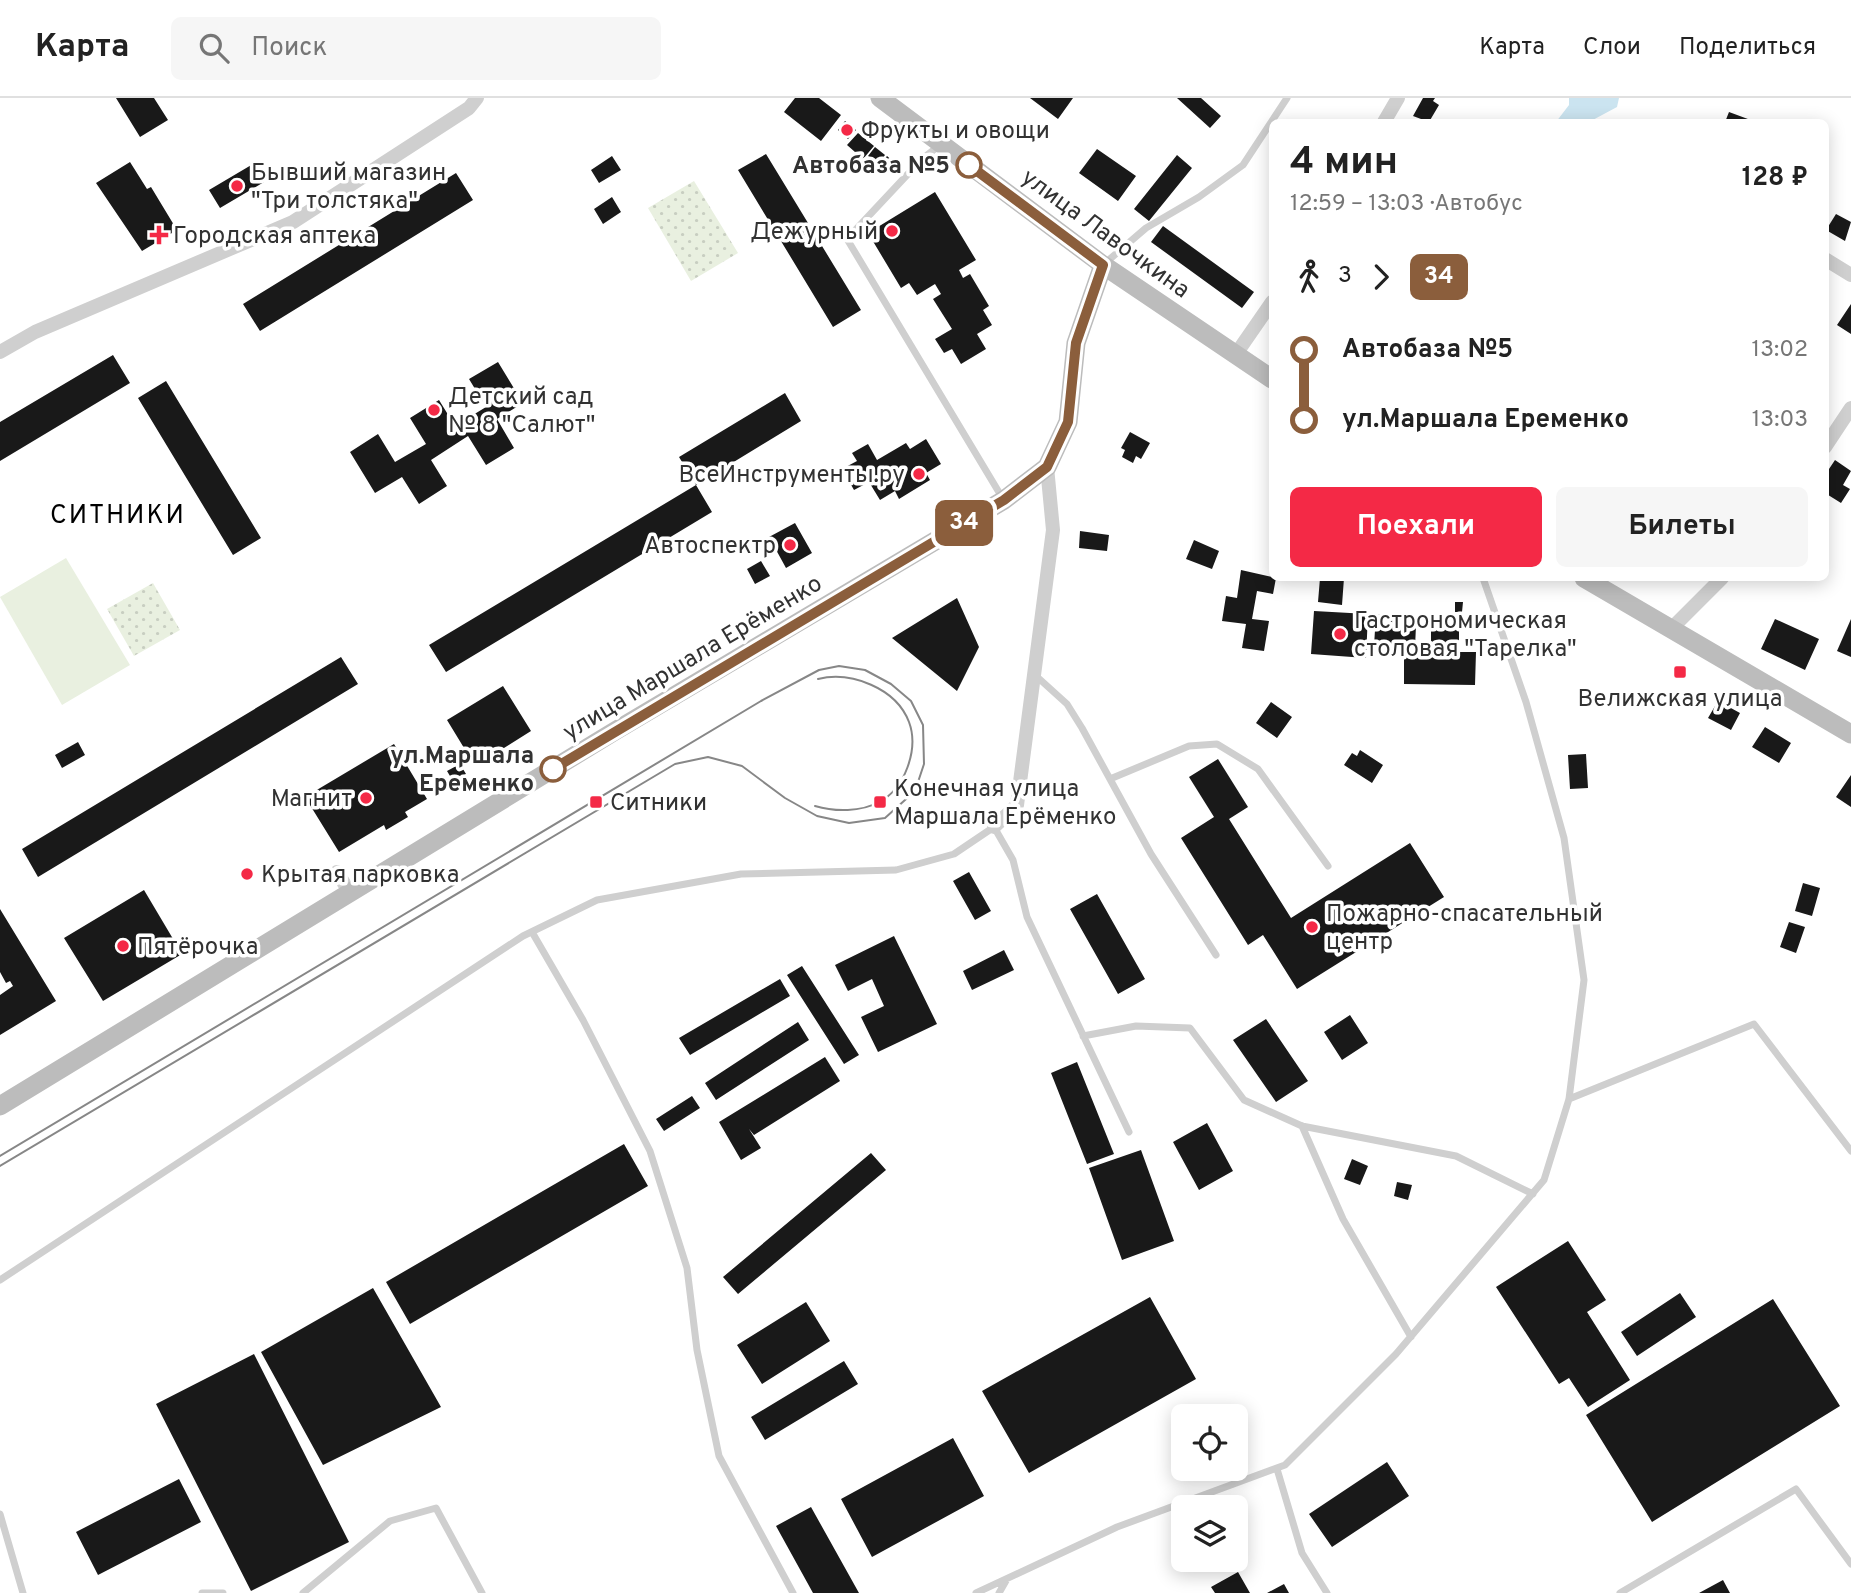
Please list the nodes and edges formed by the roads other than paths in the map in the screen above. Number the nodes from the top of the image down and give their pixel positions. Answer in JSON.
{"nodes":[{"id":1,"x":477,"y":98,"type":"edge"},
{"id":2,"x":880,"y":98,"type":"edge"},
{"id":3,"x":1287,"y":98,"type":"edge"},
{"id":4,"x":1398,"y":98,"type":"edge"},
{"id":5,"x":1273,"y":119,"type":"edge"},
{"id":6,"x":1386,"y":119,"type":"edge"},
{"id":7,"x":1269,"y":124,"type":"edge"},
{"id":8,"x":941,"y":144,"type":"junction"},
{"id":9,"x":1829,"y":261,"type":"edge"},
{"id":10,"x":1103,"y":265,"type":"junction"},
{"id":11,"x":1851,"y":275,"type":"edge"},
{"id":12,"x":1269,"y":306,"type":"edge"},
{"id":13,"x":0,"y":352,"type":"edge"},
{"id":14,"x":1236,"y":355,"type":"junction"},
{"id":15,"x":1269,"y":377,"type":"edge"},
{"id":16,"x":1851,"y":408,"type":"edge"},
{"id":17,"x":1829,"y":441,"type":"edge"},
{"id":18,"x":1047,"y":467,"type":"junction"},
{"id":19,"x":1004,"y":500,"type":"junction"},
{"id":20,"x":1484,"y":581,"type":"edge"},
{"id":21,"x":1589,"y":581,"type":"edge"},
{"id":22,"x":1719,"y":581,"type":"edge"},
{"id":23,"x":1672,"y":628,"type":"junction"},
{"id":24,"x":1034,"y":675,"type":"junction"},
{"id":25,"x":1851,"y":734,"type":"edge"},
{"id":26,"x":1110,"y":779,"type":"junction"},
{"id":27,"x":994,"y":827,"type":"junction"},
{"id":28,"x":1328,"y":866,"type":"dead end"},
{"id":29,"x":337,"y":872,"type":"dead end"},
{"id":30,"x":350,"y":892,"type":"junction"},
{"id":31,"x":532,"y":932,"type":"junction"},
{"id":32,"x":1216,"y":955,"type":"dead end"},
{"id":33,"x":1083,"y":1036,"type":"junction"},
{"id":34,"x":1569,"y":1099,"type":"junction"},
{"id":35,"x":0,"y":1106,"type":"edge"},
{"id":36,"x":1302,"y":1126,"type":"junction"},
{"id":37,"x":1129,"y":1132,"type":"dead end"},
{"id":38,"x":1850,"y":1146,"type":"edge"},
{"id":39,"x":1532,"y":1194,"type":"junction"},
{"id":40,"x":0,"y":1280,"type":"edge"},
{"id":41,"x":1411,"y":1337,"type":"junction"},
{"id":42,"x":1277,"y":1469,"type":"junction"},
{"id":43,"x":0,"y":1514,"type":"edge"},
{"id":44,"x":1851,"y":1564,"type":"edge"},
{"id":45,"x":1007,"y":1578,"type":"junction"},
{"id":46,"x":23,"y":1593,"type":"edge"},
{"id":47,"x":202,"y":1593,"type":"edge"},
{"id":48,"x":223,"y":1593,"type":"edge"},
{"id":49,"x":303,"y":1593,"type":"edge"},
{"id":50,"x":482,"y":1593,"type":"edge"},
{"id":51,"x":793,"y":1593,"type":"edge"},
{"id":52,"x":976,"y":1593,"type":"edge"},
{"id":53,"x":999,"y":1593,"type":"edge"},
{"id":54,"x":1327,"y":1593,"type":"edge"},
{"id":55,"x":1619,"y":1593,"type":"edge"}],
"edges":[{"from":1,"to":13,"type":"street"},
{"from":2,"to":8,"type":"main road","name":"улица Лавочкина"},
{"from":3,"to":5,"type":"lane"},
{"from":4,"to":6,"type":"street"},
{"from":7,"to":10,"type":"lane"},
{"from":8,"to":10,"type":"main road","name":"улица Лавочкина"},
{"from":8,"to":19,"type":"lane"},
{"from":9,"to":11,"type":"street"},
{"from":10,"to":14,"type":"main road","name":"улица Лавочкина"},
{"from":10,"to":18,"type":"main road","name":"улица Маршала Ерёменко"},
{"from":12,"to":14,"type":"street"},
{"from":14,"to":15,"type":"main road","name":"улица Лавочкина"},
{"from":16,"to":17,"type":"street"},
{"from":18,"to":19,"type":"main road","name":"улица Маршала Ерёменко"},
{"from":18,"to":24,"type":"street"},
{"from":19,"to":30,"type":"main road","name":"улица Маршала Ерёменко"},
{"from":20,"to":34,"type":"lane"},
{"from":21,"to":23,"type":"main road"},
{"from":22,"to":23,"type":"street"},
{"from":23,"to":25,"type":"main road"},
{"from":24,"to":26,"type":"lane"},
{"from":24,"to":27,"type":"street"},
{"from":26,"to":28,"type":"lane"},
{"from":26,"to":32,"type":"lane"},
{"from":27,"to":31,"type":"lane"},
{"from":27,"to":33,"type":"lane"},
{"from":29,"to":30,"type":"street"},
{"from":30,"to":35,"type":"main road","name":"улица Маршала Ерёменко"},
{"from":31,"to":40,"type":"lane"},
{"from":31,"to":51,"type":"lane"},
{"from":33,"to":36,"type":"lane"},
{"from":33,"to":37,"type":"lane"},
{"from":34,"to":38,"type":"lane"},
{"from":34,"to":39,"type":"lane"},
{"from":36,"to":39,"type":"lane"},
{"from":36,"to":41,"type":"lane"},
{"from":39,"to":41,"type":"lane"},
{"from":41,"to":42,"type":"lane"},
{"from":42,"to":45,"type":"lane"},
{"from":42,"to":54,"type":"lane"},
{"from":43,"to":46,"type":"lane"},
{"from":44,"to":55,"type":"lane"},
{"from":45,"to":52,"type":"lane"},
{"from":45,"to":53,"type":"lane"},
{"from":47,"to":48,"type":"lane"},
{"from":49,"to":50,"type":"lane"}]}
